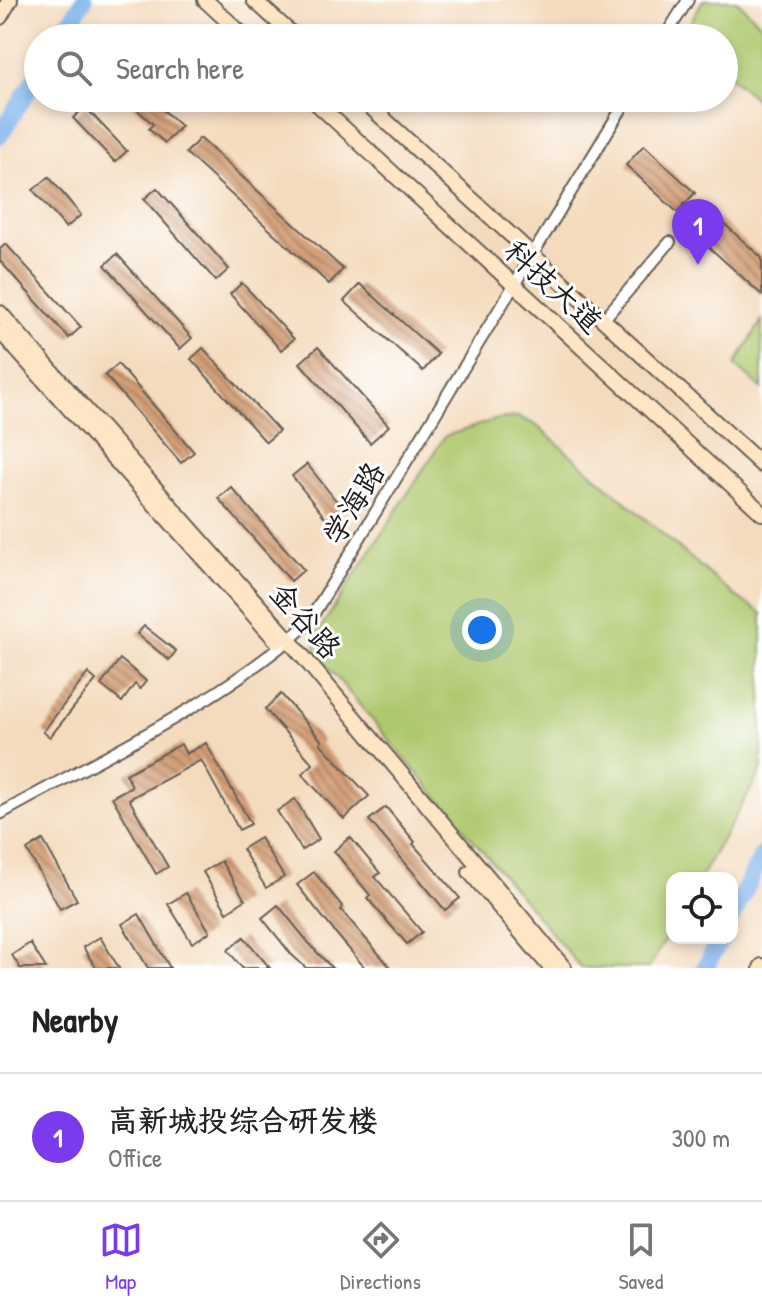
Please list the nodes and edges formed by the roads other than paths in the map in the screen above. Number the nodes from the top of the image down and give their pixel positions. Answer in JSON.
{"nodes":[{"id":1,"x":10,"y":0,"type":"edge"},
{"id":2,"x":205,"y":0,"type":"edge"},
{"id":3,"x":254,"y":0,"type":"edge"},
{"id":4,"x":688,"y":0,"type":"edge"},
{"id":5,"x":0,"y":17,"type":"edge"},
{"id":6,"x":231,"y":24,"type":"edge"},
{"id":7,"x":281,"y":24,"type":"edge"},
{"id":8,"x":673,"y":24,"type":"edge"},
{"id":9,"x":326,"y":112,"type":"edge"},
{"id":10,"x":376,"y":112,"type":"edge"},
{"id":11,"x":619,"y":112,"type":"edge"},
{"id":12,"x":670,"y":242,"type":"dead end"},
{"id":13,"x":532,"y":255,"type":"junction"},
{"id":14,"x":515,"y":285,"type":"junction"},
{"id":15,"x":0,"y":313,"type":"edge"},
{"id":16,"x":603,"y":320,"type":"junction"},
{"id":17,"x":0,"y":331,"type":"edge"},
{"id":18,"x":762,"y":465,"type":"edge"},
{"id":19,"x":762,"y":513,"type":"edge"},
{"id":20,"x":285,"y":642,"type":"junction"},
{"id":21,"x":0,"y":814,"type":"edge"},
{"id":22,"x":551,"y":968,"type":"edge"},
{"id":23,"x":564,"y":968,"type":"edge"}],
"edges":[{"from":1,"to":5,"type":"street"},
{"from":2,"to":6,"type":"street"},
{"from":3,"to":7,"type":"street"},
{"from":4,"to":8,"type":"street"},
{"from":9,"to":14,"type":"street","name":"科技大道"},
{"from":10,"to":13,"type":"street","name":"科技大道"},
{"from":11,"to":13,"type":"street","name":"学海路"},
{"from":12,"to":16,"type":"street"},
{"from":13,"to":14,"type":"street","name":"学海路"},
{"from":13,"to":16,"type":"street","name":"科技大道"},
{"from":14,"to":19,"type":"street","name":"科技大道"},
{"from":14,"to":20,"type":"street","name":"学海路"},
{"from":15,"to":20,"type":"street","name":"金谷路"},
{"from":16,"to":18,"type":"street","name":"科技大道"},
{"from":17,"to":20,"type":"street","name":"金谷路"},
{"from":20,"to":21,"type":"street","name":"学海路"},
{"from":20,"to":22,"type":"street","name":"金谷路"},
{"from":20,"to":23,"type":"street","name":"金谷路"}]}
